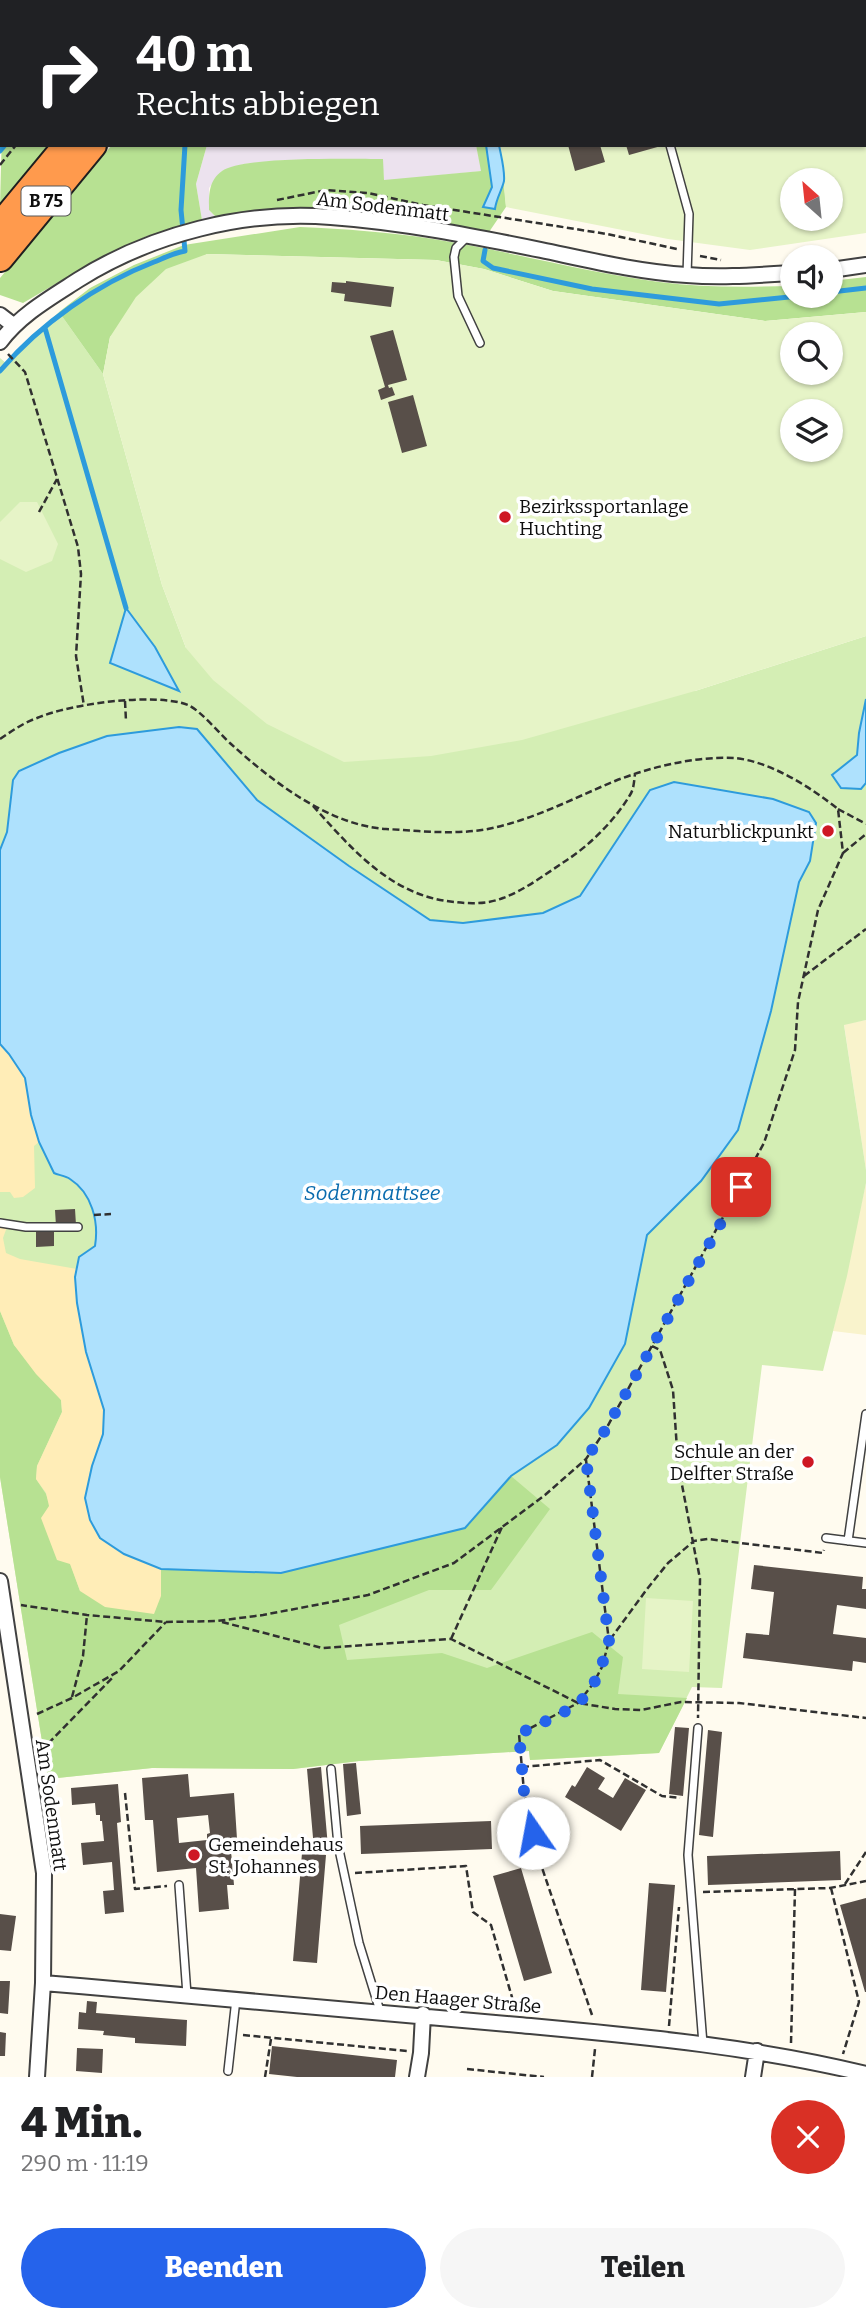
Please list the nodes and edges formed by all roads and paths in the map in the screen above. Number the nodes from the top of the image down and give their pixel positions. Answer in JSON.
{"nodes":[{"id":1,"x":14,"y":147,"type":"edge"},
{"id":2,"x":65,"y":147,"type":"edge"},
{"id":3,"x":91,"y":147,"type":"edge"},
{"id":4,"x":671,"y":147,"type":"edge"},
{"id":5,"x":0,"y":165,"type":"edge"},
{"id":6,"x":482,"y":214,"type":"dead end"},
{"id":7,"x":0,"y":226,"type":"edge"},
{"id":8,"x":468,"y":236,"type":"junction"},
{"id":9,"x":686,"y":251,"type":"junction"},
{"id":10,"x":0,"y":258,"type":"edge"},
{"id":11,"x":733,"y":262,"type":"dead end"},
{"id":12,"x":866,"y":265,"type":"edge"},
{"id":13,"x":843,"y":268,"type":"edge"},
{"id":14,"x":780,"y":273,"type":"edge"},
{"id":15,"x":687,"y":275,"type":"junction"},
{"id":16,"x":0,"y":315,"type":"edge"},
{"id":17,"x":13,"y":325,"type":"junction"},
{"id":18,"x":480,"y":343,"type":"dead end"},
{"id":19,"x":4,"y":347,"type":"edge"},
{"id":20,"x":57,"y":478,"type":"junction"},
{"id":21,"x":39,"y":512,"type":"dead end"},
{"id":22,"x":125,"y":701,"type":"junction"},
{"id":23,"x":84,"y":706,"type":"junction"},
{"id":24,"x":126,"y":721,"type":"dead end"},
{"id":25,"x":0,"y":739,"type":"edge"},
{"id":26,"x":635,"y":774,"type":"junction"},
{"id":27,"x":310,"y":802,"type":"junction"},
{"id":28,"x":838,"y":809,"type":"junction"},
{"id":29,"x":866,"y":824,"type":"edge"},
{"id":30,"x":866,"y":834,"type":"edge"},
{"id":31,"x":843,"y":853,"type":"junction"},
{"id":32,"x":866,"y":929,"type":"edge"},
{"id":33,"x":804,"y":976,"type":"junction"},
{"id":34,"x":111,"y":1214,"type":"dead end"},
{"id":35,"x":94,"y":1215,"type":"dead end"},
{"id":36,"x":0,"y":1223,"type":"edge"},
{"id":37,"x":78,"y":1227,"type":"dead end"},
{"id":38,"x":652,"y":1346,"type":"junction"},
{"id":39,"x":866,"y":1415,"type":"edge"},
{"id":40,"x":586,"y":1459,"type":"junction"},
{"id":41,"x":503,"y":1525,"type":"junction"},
{"id":42,"x":826,"y":1538,"type":"joint"},
{"id":43,"x":694,"y":1541,"type":"junction"},
{"id":44,"x":848,"y":1541,"type":"junction"},
{"id":45,"x":866,"y":1543,"type":"edge"},
{"id":46,"x":0,"y":1581,"type":"edge"},
{"id":47,"x":4,"y":1602,"type":"junction"},
{"id":48,"x":87,"y":1615,"type":"junction"},
{"id":49,"x":217,"y":1621,"type":"junction"},
{"id":50,"x":166,"y":1622,"type":"junction"},
{"id":51,"x":452,"y":1639,"type":"junction"},
{"id":52,"x":609,"y":1641,"type":"junction"},
{"id":53,"x":119,"y":1671,"type":"junction"},
{"id":54,"x":72,"y":1698,"type":"junction"},
{"id":55,"x":699,"y":1702,"type":"junction"},
{"id":56,"x":578,"y":1703,"type":"junction"},
{"id":57,"x":866,"y":1718,"type":"edge"},
{"id":58,"x":21,"y":1721,"type":"junction"},
{"id":59,"x":698,"y":1728,"type":"dead end"},
{"id":60,"x":28,"y":1763,"type":"junction"},
{"id":61,"x":522,"y":1767,"type":"junction"},
{"id":62,"x":331,"y":1769,"type":"dead end"},
{"id":63,"x":125,"y":1793,"type":"dead end"},
{"id":64,"x":692,"y":1800,"type":"junction"},
{"id":65,"x":866,"y":1852,"type":"edge"},
{"id":66,"x":344,"y":1873,"type":"junction"},
{"id":67,"x":866,"y":1881,"type":"edge"},
{"id":68,"x":845,"y":1884,"type":"junction"},
{"id":69,"x":179,"y":1885,"type":"joint"},
{"id":70,"x":830,"y":1888,"type":"junction"},
{"id":71,"x":795,"y":1889,"type":"junction"},
{"id":72,"x":690,"y":1892,"type":"junction"},
{"id":73,"x":43,"y":1983,"type":"junction"},
{"id":74,"x":187,"y":1995,"type":"junction"},
{"id":75,"x":236,"y":1999,"type":"junction"},
{"id":76,"x":380,"y":2011,"type":"junction"},
{"id":77,"x":422,"y":2014,"type":"junction"},
{"id":78,"x":517,"y":2025,"type":"junction"},
{"id":79,"x":596,"y":2032,"type":"junction"},
{"id":80,"x":232,"y":2034,"type":"junction"},
{"id":81,"x":271,"y":2039,"type":"junction"},
{"id":82,"x":668,"y":2040,"type":"junction"},
{"id":83,"x":703,"y":2044,"type":"junction"},
{"id":84,"x":757,"y":2050,"type":"junction"},
{"id":85,"x":421,"y":2053,"type":"junction"},
{"id":86,"x":790,"y":2057,"type":"junction"},
{"id":87,"x":839,"y":2067,"type":"junction"},
{"id":88,"x":467,"y":2069,"type":"dead end"},
{"id":89,"x":228,"y":2071,"type":"dead end"},
{"id":90,"x":866,"y":2074,"type":"edge"},
{"id":91,"x":37,"y":2077,"type":"edge"},
{"id":92,"x":265,"y":2077,"type":"edge"},
{"id":93,"x":418,"y":2077,"type":"edge"},
{"id":94,"x":544,"y":2077,"type":"edge"},
{"id":95,"x":592,"y":2077,"type":"edge"},
{"id":96,"x":753,"y":2077,"type":"edge"}],
"edges":[{"from":1,"to":5,"type":"path"},
{"from":2,"to":7,"type":"highway","number":"B 75"},
{"from":3,"to":10,"type":"highway","number":"B 75"},
{"from":4,"to":9,"type":"lane"},
{"from":6,"to":9,"type":"path"},
{"from":8,"to":15,"type":"street","name":"Am Sodenmatt"},
{"from":8,"to":17,"type":"street","name":"Am Sodenmatt"},
{"from":8,"to":18,"type":"lane"},
{"from":9,"to":11,"type":"path"},
{"from":9,"to":15,"type":"lane"},
{"from":12,"to":13,"type":"street"},
{"from":14,"to":15,"type":"street","name":"Am Sodenmatt"},
{"from":16,"to":17,"type":"street"},
{"from":17,"to":19,"type":"street","name":"Am Sodenmatt"},
{"from":19,"to":20,"type":"path"},
{"from":20,"to":21,"type":"path"},
{"from":20,"to":23,"type":"path"},
{"from":22,"to":23,"type":"path"},
{"from":22,"to":24,"type":"path"},
{"from":22,"to":27,"type":"path"},
{"from":23,"to":25,"type":"path"},
{"from":26,"to":27,"type":"path"},
{"from":26,"to":27,"type":"path"},
{"from":26,"to":28,"type":"path"},
{"from":28,"to":29,"type":"path"},
{"from":28,"to":31,"type":"path"},
{"from":30,"to":31,"type":"path"},
{"from":31,"to":33,"type":"path"},
{"from":32,"to":33,"type":"path"},
{"from":33,"to":38,"type":"path"},
{"from":34,"to":35,"type":"path"},
{"from":36,"to":37,"type":"lane"},
{"from":38,"to":40,"type":"path"},
{"from":38,"to":43,"type":"path"},
{"from":39,"to":44,"type":"lane"},
{"from":40,"to":41,"type":"path"},
{"from":40,"to":52,"type":"path"},
{"from":41,"to":49,"type":"path"},
{"from":41,"to":51,"type":"path"},
{"from":42,"to":43,"type":"path"},
{"from":42,"to":44,"type":"lane"},
{"from":43,"to":52,"type":"path"},
{"from":43,"to":55,"type":"path"},
{"from":44,"to":45,"type":"lane"},
{"from":46,"to":47,"type":"street","name":"Am Sodenmatt"},
{"from":47,"to":48,"type":"path"},
{"from":47,"to":58,"type":"street","name":"Am Sodenmatt"},
{"from":48,"to":50,"type":"path"},
{"from":48,"to":54,"type":"path"},
{"from":49,"to":50,"type":"path"},
{"from":49,"to":51,"type":"path"},
{"from":50,"to":53,"type":"path"},
{"from":51,"to":56,"type":"path"},
{"from":52,"to":56,"type":"path"},
{"from":53,"to":54,"type":"path"},
{"from":53,"to":60,"type":"path"},
{"from":54,"to":58,"type":"path"},
{"from":55,"to":56,"type":"path"},
{"from":55,"to":57,"type":"path"},
{"from":56,"to":61,"type":"path"},
{"from":58,"to":60,"type":"street","name":"Am Sodenmatt"},
{"from":59,"to":64,"type":"lane"},
{"from":60,"to":73,"type":"street","name":"Am Sodenmatt"},
{"from":61,"to":64,"type":"path"},
{"from":61,"to":79,"type":"path"},
{"from":62,"to":66,"type":"lane"},
{"from":63,"to":69,"type":"path"},
{"from":64,"to":72,"type":"lane"},
{"from":65,"to":68,"type":"path"},
{"from":66,"to":76,"type":"lane"},
{"from":66,"to":78,"type":"path"},
{"from":67,"to":68,"type":"path"},
{"from":68,"to":70,"type":"path"},
{"from":69,"to":74,"type":"lane"},
{"from":70,"to":71,"type":"path"},
{"from":70,"to":87,"type":"path"},
{"from":71,"to":72,"type":"path"},
{"from":71,"to":86,"type":"path"},
{"from":72,"to":82,"type":"path"},
{"from":72,"to":83,"type":"lane"},
{"from":73,"to":74,"type":"street","name":"Den Haager Straße"},
{"from":73,"to":91,"type":"street","name":"Am Sodenmatt"},
{"from":74,"to":75,"type":"street","name":"Den Haager Straße"},
{"from":75,"to":76,"type":"street","name":"Den Haager Straße"},
{"from":75,"to":80,"type":"lane"},
{"from":76,"to":77,"type":"street","name":"Den Haager Straße"},
{"from":77,"to":78,"type":"street","name":"Den Haager Straße"},
{"from":77,"to":85,"type":"street"},
{"from":78,"to":79,"type":"street","name":"Den Haager Straße"},
{"from":79,"to":82,"type":"street","name":"Den Haager Straße"},
{"from":79,"to":95,"type":"path"},
{"from":80,"to":81,"type":"path"},
{"from":80,"to":89,"type":"lane"},
{"from":81,"to":85,"type":"path"},
{"from":81,"to":92,"type":"path"},
{"from":82,"to":83,"type":"street","name":"Den Haager Straße"},
{"from":83,"to":84,"type":"street","name":"Den Haager Straße"},
{"from":84,"to":86,"type":"street","name":"Den Haager Straße"},
{"from":84,"to":96,"type":"street"},
{"from":85,"to":93,"type":"street"},
{"from":86,"to":87,"type":"street","name":"Den Haager Straße"},
{"from":87,"to":90,"type":"street","name":"Den Haager Straße"},
{"from":88,"to":94,"type":"path"}]}
